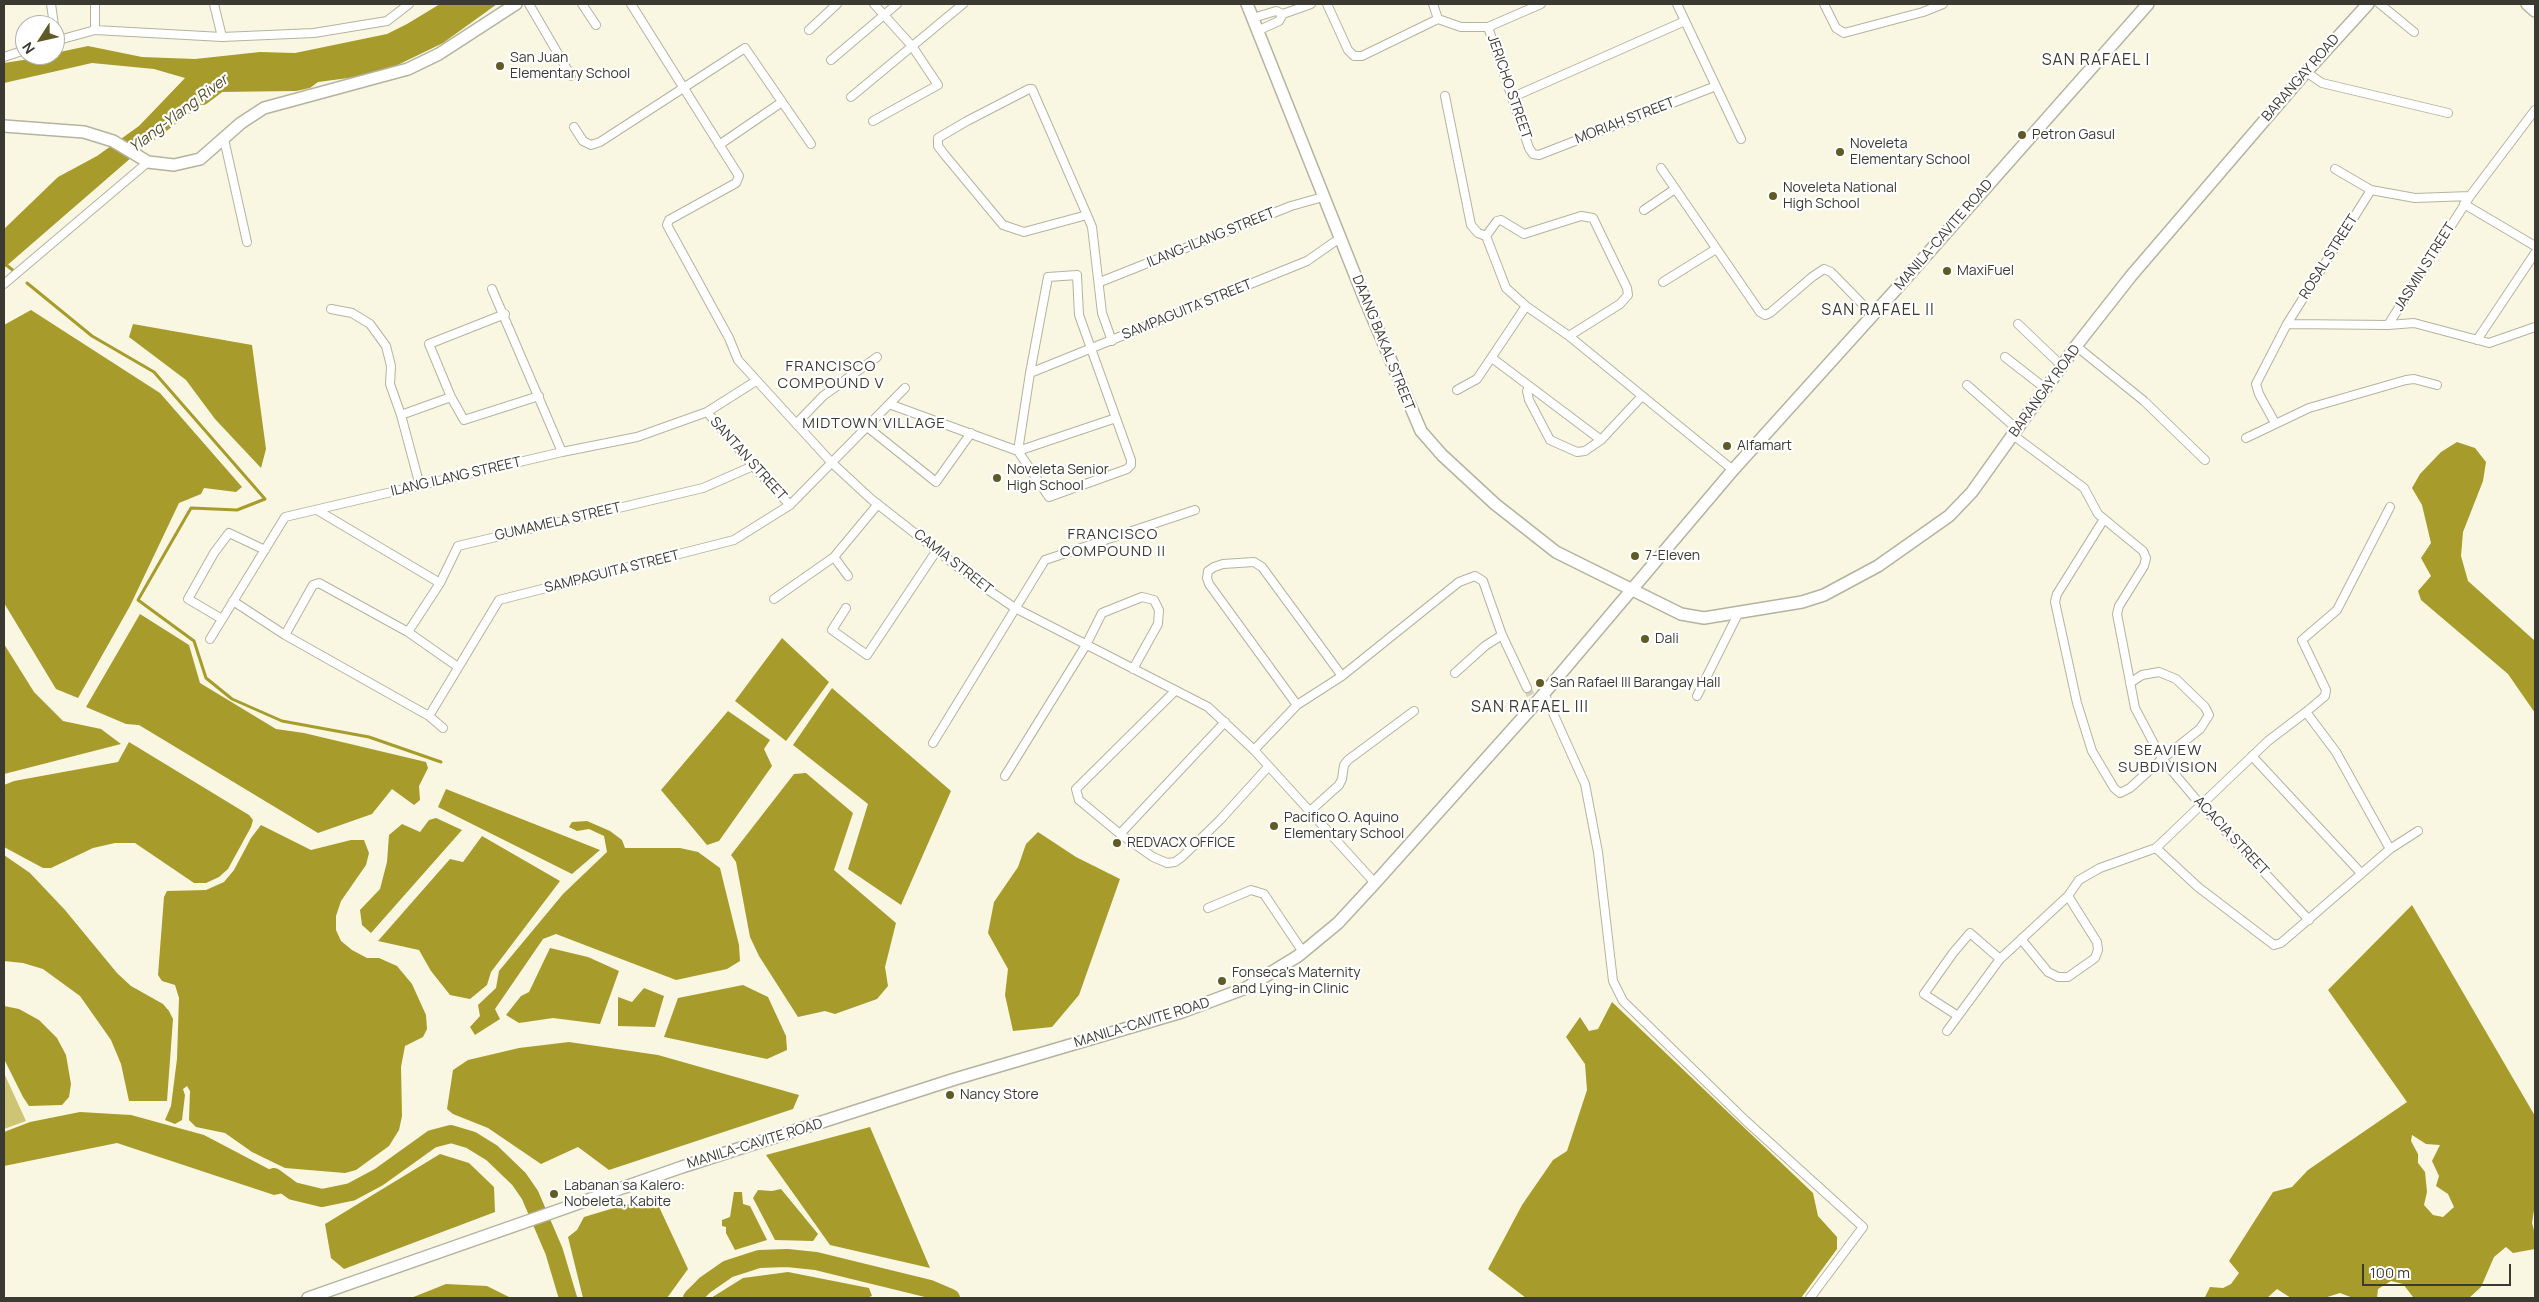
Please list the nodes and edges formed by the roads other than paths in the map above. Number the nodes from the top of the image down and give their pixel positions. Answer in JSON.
{"nodes":[{"id":1,"x":95,"y":4,"type":"edge"},
{"id":2,"x":214,"y":4,"type":"edge"},
{"id":3,"x":409,"y":4,"type":"edge"},
{"id":4,"x":516,"y":4,"type":"edge"},
{"id":5,"x":528,"y":4,"type":"edge"},
{"id":6,"x":582,"y":4,"type":"edge"},
{"id":7,"x":631,"y":4,"type":"edge"},
{"id":8,"x":837,"y":4,"type":"edge"},
{"id":9,"x":874,"y":4,"type":"edge"},
{"id":10,"x":897,"y":4,"type":"edge"},
{"id":11,"x":963,"y":4,"type":"edge"},
{"id":12,"x":1247,"y":4,"type":"edge"},
{"id":13,"x":1311,"y":4,"type":"edge"},
{"id":14,"x":1327,"y":4,"type":"edge"},
{"id":15,"x":1433,"y":4,"type":"edge"},
{"id":16,"x":1518,"y":4,"type":"edge"},
{"id":17,"x":1541,"y":4,"type":"edge"},
{"id":18,"x":1677,"y":4,"type":"edge"},
{"id":19,"x":1824,"y":4,"type":"edge"},
{"id":20,"x":1943,"y":4,"type":"edge"},
{"id":21,"x":2148,"y":4,"type":"edge"},
{"id":22,"x":2368,"y":4,"type":"edge"},
{"id":23,"x":2380,"y":4,"type":"edge"},
{"id":24,"x":2527,"y":4,"type":"edge"},
{"id":25,"x":2535,"y":11,"type":"edge"},
{"id":26,"x":1520,"y":13,"type":"junction"},
{"id":27,"x":1283,"y":14,"type":"junction"},
{"id":28,"x":884,"y":15,"type":"junction"},
{"id":29,"x":1252,"y":18,"type":"junction"},
{"id":30,"x":1438,"y":18,"type":"junction"},
{"id":31,"x":1685,"y":21,"type":"junction"},
{"id":32,"x":596,"y":25,"type":"dead end"},
{"id":33,"x":1488,"y":27,"type":"junction"},
{"id":34,"x":95,"y":30,"type":"junction"},
{"id":35,"x":809,"y":30,"type":"dead end"},
{"id":36,"x":1258,"y":31,"type":"junction"},
{"id":37,"x":2414,"y":32,"type":"dead end"},
{"id":38,"x":222,"y":36,"type":"junction"},
{"id":39,"x":65,"y":38,"type":"edge"},
{"id":40,"x":912,"y":46,"type":"junction"},
{"id":41,"x":831,"y":60,"type":"dead end"},
{"id":42,"x":2306,"y":72,"type":"junction"},
{"id":43,"x":571,"y":76,"type":"dead end"},
{"id":44,"x":1716,"y":86,"type":"junction"},
{"id":45,"x":683,"y":87,"type":"junction"},
{"id":46,"x":1445,"y":96,"type":"dead end"},
{"id":47,"x":851,"y":97,"type":"dead end"},
{"id":48,"x":1513,"y":97,"type":"junction"},
{"id":49,"x":782,"y":102,"type":"junction"},
{"id":50,"x":2535,"y":110,"type":"edge"},
{"id":51,"x":2448,"y":113,"type":"dead end"},
{"id":52,"x":873,"y":121,"type":"dead end"},
{"id":53,"x":4,"y":126,"type":"edge"},
{"id":54,"x":574,"y":127,"type":"dead end"},
{"id":55,"x":224,"y":139,"type":"junction"},
{"id":56,"x":1741,"y":139,"type":"dead end"},
{"id":57,"x":811,"y":144,"type":"dead end"},
{"id":58,"x":719,"y":145,"type":"junction"},
{"id":59,"x":1533,"y":154,"type":"joint"},
{"id":60,"x":144,"y":159,"type":"junction"},
{"id":61,"x":1661,"y":168,"type":"dead end"},
{"id":62,"x":2335,"y":169,"type":"dead end"},
{"id":63,"x":1676,"y":189,"type":"junction"},
{"id":64,"x":2370,"y":190,"type":"junction"},
{"id":65,"x":2470,"y":196,"type":"junction"},
{"id":66,"x":1323,"y":197,"type":"junction"},
{"id":67,"x":2464,"y":204,"type":"junction"},
{"id":68,"x":1644,"y":210,"type":"dead end"},
{"id":69,"x":1087,"y":215,"type":"junction"},
{"id":70,"x":1486,"y":236,"type":"junction"},
{"id":71,"x":1340,"y":238,"type":"junction"},
{"id":72,"x":247,"y":242,"type":"dead end"},
{"id":73,"x":2535,"y":246,"type":"edge"},
{"id":74,"x":1716,"y":249,"type":"junction"},
{"id":75,"x":2535,"y":253,"type":"edge"},
{"id":76,"x":1100,"y":282,"type":"junction"},
{"id":77,"x":1663,"y":282,"type":"dead end"},
{"id":78,"x":4,"y":284,"type":"edge"},
{"id":79,"x":492,"y":289,"type":"dead end"},
{"id":80,"x":1526,"y":306,"type":"junction"},
{"id":81,"x":331,"y":309,"type":"dead end"},
{"id":82,"x":505,"y":314,"type":"junction"},
{"id":83,"x":1873,"y":315,"type":"junction"},
{"id":84,"x":2018,"y":324,"type":"dead end"},
{"id":85,"x":2287,"y":324,"type":"junction"},
{"id":86,"x":2388,"y":325,"type":"junction"},
{"id":87,"x":2535,"y":327,"type":"edge"},
{"id":88,"x":1569,"y":336,"type":"junction"},
{"id":89,"x":2477,"y":340,"type":"junction"},
{"id":90,"x":1112,"y":341,"type":"junction"},
{"id":91,"x":2076,"y":346,"type":"junction"},
{"id":92,"x":1090,"y":348,"type":"junction"},
{"id":93,"x":877,"y":357,"type":"dead end"},
{"id":94,"x":2005,"y":357,"type":"dead end"},
{"id":95,"x":1492,"y":358,"type":"junction"},
{"id":96,"x":2062,"y":366,"type":"junction"},
{"id":97,"x":1030,"y":373,"type":"junction"},
{"id":98,"x":756,"y":381,"type":"junction"},
{"id":99,"x":1967,"y":385,"type":"dead end"},
{"id":100,"x":2437,"y":385,"type":"dead end"},
{"id":101,"x":1529,"y":386,"type":"junction"},
{"id":102,"x":905,"y":388,"type":"dead end"},
{"id":103,"x":2046,"y":389,"type":"junction"},
{"id":104,"x":1457,"y":390,"type":"dead end"},
{"id":105,"x":539,"y":396,"type":"junction"},
{"id":106,"x":1642,"y":396,"type":"junction"},
{"id":107,"x":450,"y":397,"type":"junction"},
{"id":108,"x":889,"y":404,"type":"junction"},
{"id":109,"x":707,"y":412,"type":"junction"},
{"id":110,"x":401,"y":415,"type":"junction"},
{"id":111,"x":1116,"y":418,"type":"junction"},
{"id":112,"x":2275,"y":423,"type":"junction"},
{"id":113,"x":796,"y":424,"type":"junction"},
{"id":114,"x":866,"y":426,"type":"junction"},
{"id":115,"x":2015,"y":432,"type":"junction"},
{"id":116,"x":971,"y":433,"type":"junction"},
{"id":117,"x":2246,"y":438,"type":"dead end"},
{"id":118,"x":1602,"y":440,"type":"junction"},
{"id":119,"x":1018,"y":451,"type":"junction"},
{"id":120,"x":562,"y":452,"type":"junction"},
{"id":121,"x":2205,"y":460,"type":"dead end"},
{"id":122,"x":832,"y":462,"type":"junction"},
{"id":123,"x":753,"y":466,"type":"junction"},
{"id":124,"x":1733,"y":470,"type":"junction"},
{"id":125,"x":420,"y":486,"type":"junction"},
{"id":126,"x":878,"y":504,"type":"junction"},
{"id":127,"x":790,"y":505,"type":"junction"},
{"id":128,"x":2390,"y":507,"type":"dead end"},
{"id":129,"x":316,"y":510,"type":"junction"},
{"id":130,"x":1195,"y":510,"type":"dead end"},
{"id":131,"x":2104,"y":519,"type":"junction"},
{"id":132,"x":265,"y":550,"type":"junction"},
{"id":133,"x":937,"y":550,"type":"junction"},
{"id":134,"x":834,"y":557,"type":"junction"},
{"id":135,"x":848,"y":576,"type":"dead end"},
{"id":136,"x":440,"y":583,"type":"junction"},
{"id":137,"x":1634,"y":590,"type":"junction"},
{"id":138,"x":774,"y":599,"type":"dead end"},
{"id":139,"x":233,"y":601,"type":"junction"},
{"id":140,"x":846,"y":608,"type":"dead end"},
{"id":141,"x":1015,"y":608,"type":"junction"},
{"id":142,"x":1739,"y":612,"type":"junction"},
{"id":143,"x":222,"y":619,"type":"junction"},
{"id":144,"x":408,"y":632,"type":"junction"},
{"id":145,"x":285,"y":635,"type":"junction"},
{"id":146,"x":1502,"y":635,"type":"junction"},
{"id":147,"x":210,"y":639,"type":"dead end"},
{"id":148,"x":1086,"y":645,"type":"junction"},
{"id":149,"x":458,"y":667,"type":"junction"},
{"id":150,"x":1133,"y":669,"type":"junction"},
{"id":151,"x":1455,"y":673,"type":"dead end"},
{"id":152,"x":1342,"y":676,"type":"junction"},
{"id":153,"x":2130,"y":683,"type":"junction"},
{"id":154,"x":1527,"y":688,"type":"tunnel mouth"},
{"id":155,"x":1175,"y":691,"type":"junction"},
{"id":156,"x":1544,"y":693,"type":"junction"},
{"id":157,"x":1698,"y":696,"type":"dead end"},
{"id":158,"x":1297,"y":705,"type":"junction"},
{"id":159,"x":1414,"y":711,"type":"dead end"},
{"id":160,"x":2306,"y":712,"type":"junction"},
{"id":161,"x":428,"y":716,"type":"junction"},
{"id":162,"x":1225,"y":722,"type":"junction"},
{"id":163,"x":443,"y":728,"type":"dead end"},
{"id":164,"x":933,"y":743,"type":"dead end"},
{"id":165,"x":1254,"y":750,"type":"junction"},
{"id":166,"x":2252,"y":756,"type":"junction"},
{"id":167,"x":2162,"y":759,"type":"junction"},
{"id":168,"x":1268,"y":767,"type":"junction"},
{"id":169,"x":1005,"y":776,"type":"dead end"},
{"id":170,"x":2200,"y":804,"type":"junction"},
{"id":171,"x":1309,"y":812,"type":"junction"},
{"id":172,"x":2418,"y":831,"type":"dead end"},
{"id":173,"x":1120,"y":834,"type":"junction"},
{"id":174,"x":2156,"y":848,"type":"junction"},
{"id":175,"x":2390,"y":849,"type":"junction"},
{"id":176,"x":2360,"y":872,"type":"junction"},
{"id":177,"x":1375,"y":883,"type":"junction"},
{"id":178,"x":2068,"y":896,"type":"junction"},
{"id":179,"x":1208,"y":908,"type":"dead end"},
{"id":180,"x":2308,"y":920,"type":"junction"},
{"id":181,"x":2021,"y":939,"type":"junction"},
{"id":182,"x":1303,"y":952,"type":"junction"},
{"id":183,"x":2000,"y":959,"type":"junction"},
{"id":184,"x":1958,"y":1016,"type":"junction"},
{"id":185,"x":1946,"y":1031,"type":"dead end"},
{"id":186,"x":308,"y":1298,"type":"edge"},
{"id":187,"x":1810,"y":1298,"type":"edge"}],
"edges":[{"from":1,"to":34,"type":"street"},
{"from":2,"to":38,"type":"street"},
{"from":3,"to":38,"type":"street"},
{"from":4,"to":55,"type":"main road"},
{"from":5,"to":43,"type":"street"},
{"from":6,"to":32,"type":"street"},
{"from":7,"to":45,"type":"street"},
{"from":8,"to":35,"type":"street"},
{"from":9,"to":28,"type":"street"},
{"from":10,"to":28,"type":"street"},
{"from":11,"to":40,"type":"street"},
{"from":12,"to":29,"type":"main road","name":"DAANG BAKAL STREET"},
{"from":13,"to":27,"type":"street"},
{"from":14,"to":30,"type":"street"},
{"from":15,"to":30,"type":"street"},
{"from":16,"to":26,"type":"street"},
{"from":17,"to":26,"type":"street"},
{"from":18,"to":31,"type":"street"},
{"from":19,"to":20,"type":"street"},
{"from":21,"to":83,"type":"main road","name":"MANILA-CAVITE ROAD"},
{"from":22,"to":42,"type":"main road","name":"BARANGAY ROAD"},
{"from":23,"to":37,"type":"street"},
{"from":24,"to":25,"type":"main road"},
{"from":26,"to":33,"type":"street"},
{"from":27,"to":29,"type":"street"},
{"from":27,"to":36,"type":"street"},
{"from":28,"to":40,"type":"street"},
{"from":28,"to":41,"type":"street"},
{"from":29,"to":36,"type":"main road","name":"DAANG BAKAL STREET"},
{"from":30,"to":33,"type":"street","name":"JERICHO STREET"},
{"from":31,"to":44,"type":"street"},
{"from":31,"to":48,"type":"street"},
{"from":33,"to":48,"type":"street","name":"JERICHO STREET"},
{"from":34,"to":38,"type":"street"},
{"from":34,"to":39,"type":"street"},
{"from":36,"to":66,"type":"main road","name":"DAANG BAKAL STREET"},
{"from":40,"to":47,"type":"street"},
{"from":40,"to":52,"type":"street"},
{"from":42,"to":51,"type":"street"},
{"from":42,"to":91,"type":"main road","name":"BARANGAY ROAD"},
{"from":44,"to":56,"type":"street"},
{"from":44,"to":59,"type":"street","name":"MORIAH STREET"},
{"from":45,"to":49,"type":"street"},
{"from":45,"to":54,"type":"street"},
{"from":45,"to":58,"type":"street"},
{"from":46,"to":70,"type":"street"},
{"from":48,"to":59,"type":"street","name":"JERICHO STREET"},
{"from":49,"to":57,"type":"street"},
{"from":49,"to":58,"type":"street"},
{"from":50,"to":65,"type":"street","name":"JASMIN STREET"},
{"from":53,"to":60,"type":"main road"},
{"from":55,"to":60,"type":"main road"},
{"from":55,"to":72,"type":"street"},
{"from":58,"to":98,"type":"street","name":"CAMIA STREET"},
{"from":60,"to":78,"type":"street"},
{"from":61,"to":63,"type":"street"},
{"from":62,"to":64,"type":"street"},
{"from":63,"to":68,"type":"street"},
{"from":63,"to":74,"type":"street"},
{"from":64,"to":65,"type":"street"},
{"from":64,"to":85,"type":"street","name":"ROSAL STREET"},
{"from":65,"to":67,"type":"street","name":"JASMIN STREET"},
{"from":66,"to":71,"type":"main road","name":"DAANG BAKAL STREET"},
{"from":66,"to":76,"type":"street","name":"ILANG-ILANG STREET"},
{"from":67,"to":73,"type":"street"},
{"from":67,"to":86,"type":"street","name":"JASMIN STREET"},
{"from":69,"to":69,"type":"street"},
{"from":69,"to":76,"type":"street"},
{"from":70,"to":80,"type":"street"},
{"from":70,"to":88,"type":"street"},
{"from":71,"to":90,"type":"street","name":"SAMPAGUITA STREET"},
{"from":71,"to":137,"type":"main road","name":"DAANG BAKAL STREET"},
{"from":74,"to":77,"type":"street"},
{"from":74,"to":83,"type":"street"},
{"from":75,"to":89,"type":"street"},
{"from":76,"to":90,"type":"street"},
{"from":79,"to":82,"type":"street"},
{"from":80,"to":88,"type":"street"},
{"from":80,"to":95,"type":"street"},
{"from":81,"to":110,"type":"street"},
{"from":82,"to":105,"type":"street"},
{"from":82,"to":107,"type":"street"},
{"from":83,"to":124,"type":"main road","name":"MANILA-CAVITE ROAD"},
{"from":84,"to":96,"type":"street"},
{"from":85,"to":86,"type":"street"},
{"from":85,"to":112,"type":"street","name":"ROSAL STREET"},
{"from":86,"to":89,"type":"street","name":"JASMIN STREET"},
{"from":87,"to":89,"type":"street","name":"JASMIN STREET"},
{"from":88,"to":106,"type":"street"},
{"from":90,"to":92,"type":"street","name":"SAMPAGUITA STREET"},
{"from":91,"to":96,"type":"main road","name":"BARANGAY ROAD"},
{"from":91,"to":121,"type":"street"},
{"from":92,"to":97,"type":"street","name":"SAMPAGUITA STREET"},
{"from":92,"to":97,"type":"street"},
{"from":92,"to":111,"type":"street"},
{"from":93,"to":113,"type":"street"},
{"from":94,"to":103,"type":"street"},
{"from":95,"to":101,"type":"street"},
{"from":95,"to":104,"type":"street"},
{"from":96,"to":103,"type":"main road","name":"BARANGAY ROAD"},
{"from":97,"to":119,"type":"street"},
{"from":98,"to":109,"type":"street","name":"ILANG ILANG STREET"},
{"from":98,"to":113,"type":"street","name":"CAMIA STREET"},
{"from":99,"to":115,"type":"street","name":"ACACIA STREET"},
{"from":100,"to":112,"type":"street"},
{"from":101,"to":118,"type":"street"},
{"from":101,"to":118,"type":"street"},
{"from":102,"to":108,"type":"street","name":"SAMPAGUITA STREET"},
{"from":103,"to":115,"type":"main road","name":"BARANGAY ROAD"},
{"from":105,"to":107,"type":"street"},
{"from":105,"to":120,"type":"street"},
{"from":106,"to":118,"type":"street"},
{"from":106,"to":124,"type":"street"},
{"from":107,"to":110,"type":"street"},
{"from":108,"to":114,"type":"street","name":"SAMPAGUITA STREET"},
{"from":108,"to":116,"type":"street"},
{"from":109,"to":120,"type":"street","name":"ILANG ILANG STREET"},
{"from":109,"to":123,"type":"street","name":"SANTAN STREET"},
{"from":110,"to":125,"type":"street"},
{"from":111,"to":119,"type":"street"},
{"from":111,"to":119,"type":"street"},
{"from":112,"to":117,"type":"street"},
{"from":113,"to":122,"type":"street","name":"CAMIA STREET"},
{"from":114,"to":116,"type":"street"},
{"from":114,"to":122,"type":"street","name":"SAMPAGUITA STREET"},
{"from":115,"to":131,"type":"street","name":"ACACIA STREET"},
{"from":115,"to":142,"type":"main road","name":"BARANGAY ROAD"},
{"from":116,"to":119,"type":"street"},
{"from":120,"to":125,"type":"street","name":"ILANG ILANG STREET"},
{"from":122,"to":126,"type":"street","name":"CAMIA STREET"},
{"from":122,"to":127,"type":"street","name":"SAMPAGUITA STREET"},
{"from":123,"to":127,"type":"street","name":"SANTAN STREET"},
{"from":123,"to":136,"type":"street","name":"GUMAMELA STREET"},
{"from":124,"to":137,"type":"main road","name":"MANILA-CAVITE ROAD"},
{"from":125,"to":129,"type":"street","name":"ILANG ILANG STREET"},
{"from":126,"to":133,"type":"street","name":"CAMIA STREET"},
{"from":126,"to":134,"type":"street"},
{"from":127,"to":149,"type":"street","name":"SAMPAGUITA STREET"},
{"from":128,"to":160,"type":"street"},
{"from":129,"to":132,"type":"street","name":"ILANG ILANG STREET"},
{"from":129,"to":136,"type":"street"},
{"from":130,"to":141,"type":"street"},
{"from":131,"to":153,"type":"street","name":"ACACIA STREET"},
{"from":131,"to":167,"type":"street"},
{"from":132,"to":139,"type":"street","name":"ILANG ILANG STREET"},
{"from":132,"to":143,"type":"street"},
{"from":133,"to":140,"type":"street"},
{"from":133,"to":141,"type":"street","name":"CAMIA STREET"},
{"from":134,"to":135,"type":"street"},
{"from":134,"to":138,"type":"street"},
{"from":136,"to":144,"type":"street","name":"GUMAMELA STREET"},
{"from":137,"to":142,"type":"main road","name":"BARANGAY ROAD"},
{"from":137,"to":156,"type":"main road","name":"MANILA-CAVITE ROAD"},
{"from":139,"to":143,"type":"street","name":"ILANG ILANG STREET"},
{"from":139,"to":145,"type":"street"},
{"from":141,"to":148,"type":"street","name":"CAMIA STREET"},
{"from":141,"to":164,"type":"street"},
{"from":142,"to":157,"type":"street"},
{"from":143,"to":147,"type":"street","name":"ILANG ILANG STREET"},
{"from":144,"to":145,"type":"street"},
{"from":144,"to":149,"type":"street"},
{"from":145,"to":161,"type":"street"},
{"from":146,"to":151,"type":"street"},
{"from":146,"to":152,"type":"street"},
{"from":146,"to":154,"type":"street"},
{"from":148,"to":150,"type":"street","name":"CAMIA STREET"},
{"from":148,"to":150,"type":"street"},
{"from":148,"to":169,"type":"street"},
{"from":149,"to":161,"type":"street","name":"SAMPAGUITA STREET"},
{"from":150,"to":155,"type":"street","name":"CAMIA STREET"},
{"from":152,"to":158,"type":"street"},
{"from":152,"to":158,"type":"street"},
{"from":153,"to":167,"type":"street","name":"ACACIA STREET"},
{"from":153,"to":167,"type":"street"},
{"from":155,"to":162,"type":"street","name":"CAMIA STREET"},
{"from":155,"to":173,"type":"street"},
{"from":156,"to":177,"type":"main road","name":"MANILA-CAVITE ROAD"},
{"from":156,"to":187,"type":"street"},
{"from":158,"to":165,"type":"street"},
{"from":159,"to":171,"type":"street"},
{"from":160,"to":166,"type":"street"},
{"from":160,"to":175,"type":"street"},
{"from":161,"to":163,"type":"street"},
{"from":162,"to":165,"type":"street","name":"CAMIA STREET"},
{"from":162,"to":173,"type":"street"},
{"from":165,"to":168,"type":"street","name":"CAMIA STREET"},
{"from":166,"to":170,"type":"street"},
{"from":166,"to":176,"type":"street"},
{"from":167,"to":170,"type":"street","name":"ACACIA STREET"},
{"from":168,"to":171,"type":"street","name":"CAMIA STREET"},
{"from":168,"to":173,"type":"street"},
{"from":170,"to":174,"type":"street"},
{"from":170,"to":180,"type":"street","name":"ACACIA STREET"},
{"from":171,"to":177,"type":"street","name":"CAMIA STREET"},
{"from":172,"to":175,"type":"street"},
{"from":174,"to":178,"type":"street"},
{"from":174,"to":180,"type":"street"},
{"from":175,"to":176,"type":"street"},
{"from":176,"to":180,"type":"street"},
{"from":177,"to":182,"type":"main road","name":"MANILA-CAVITE ROAD"},
{"from":178,"to":181,"type":"street"},
{"from":178,"to":181,"type":"street"},
{"from":179,"to":182,"type":"street"},
{"from":181,"to":183,"type":"street"},
{"from":182,"to":186,"type":"main road","name":"MANILA-CAVITE ROAD"},
{"from":183,"to":184,"type":"street"},
{"from":183,"to":184,"type":"street"},
{"from":184,"to":185,"type":"street"}]}
